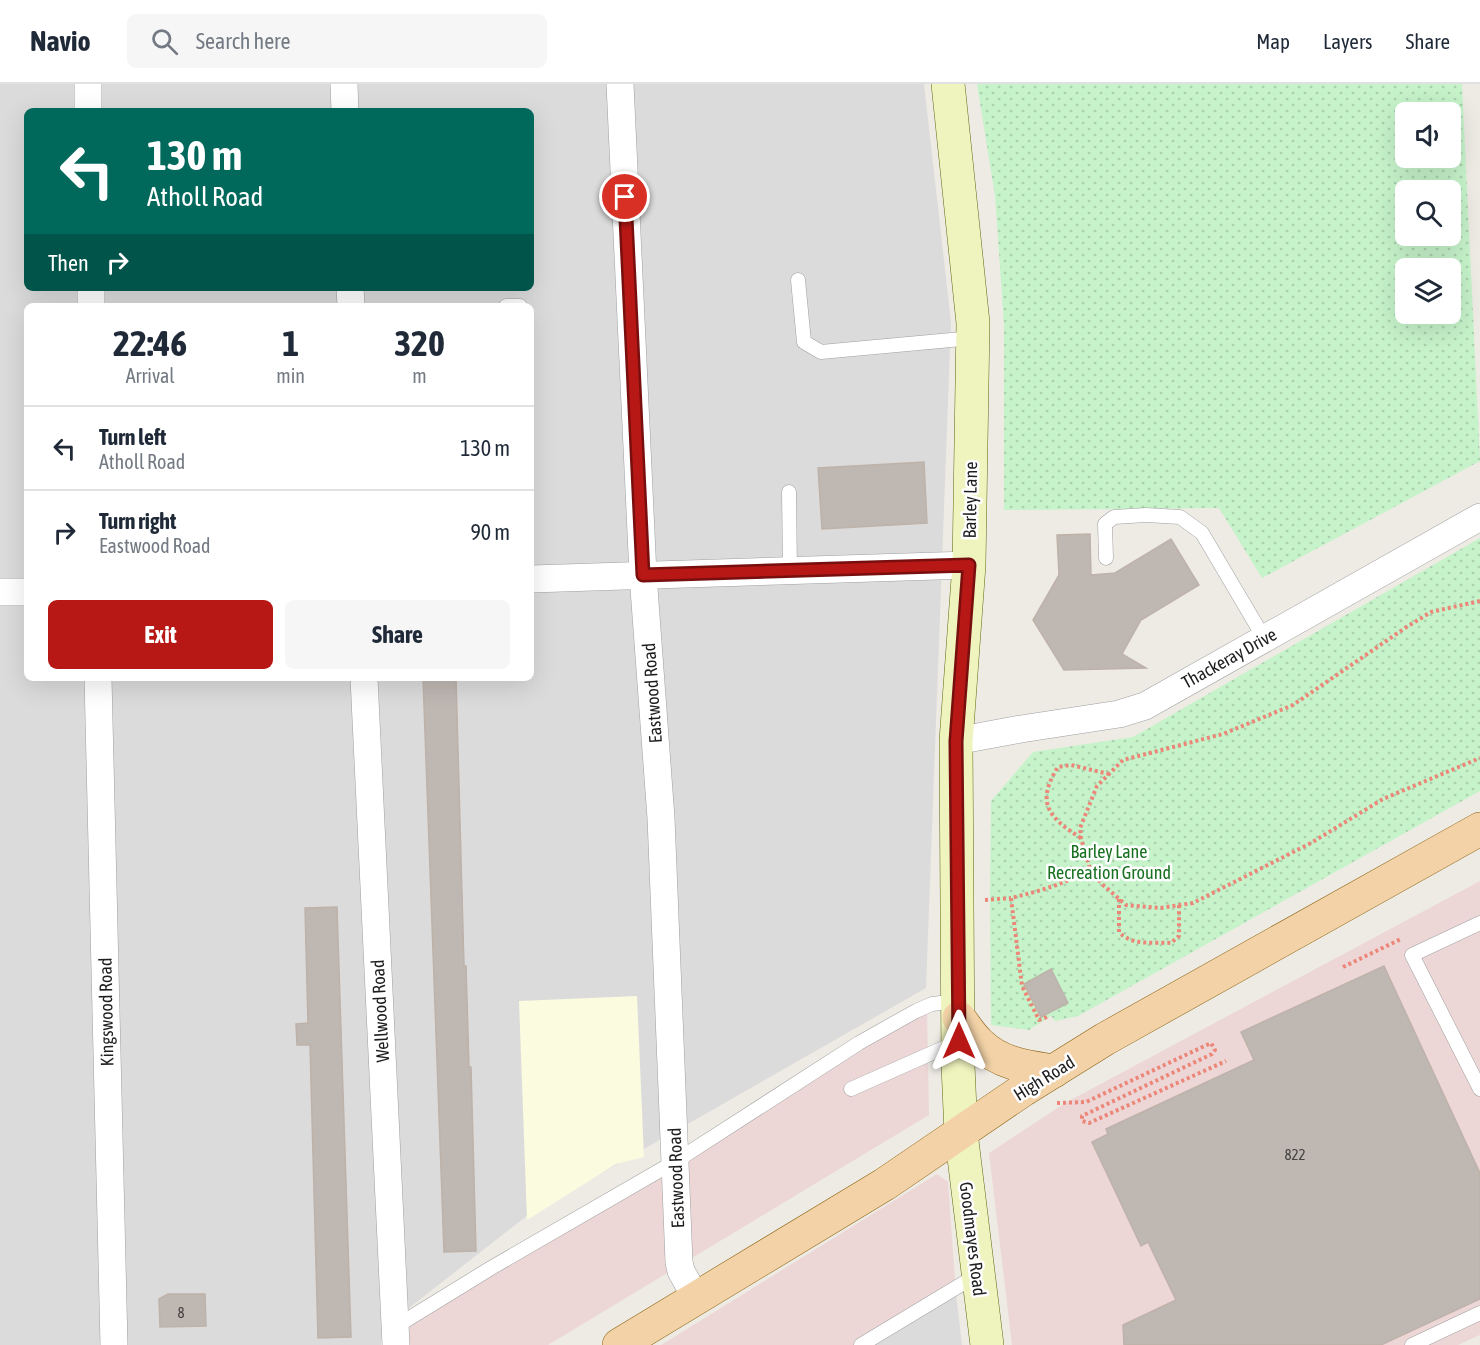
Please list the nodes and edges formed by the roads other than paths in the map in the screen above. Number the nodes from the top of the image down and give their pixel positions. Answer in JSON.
{"nodes":[{"id":1,"x":88,"y":84,"type":"edge"},
{"id":2,"x":344,"y":84,"type":"edge"},
{"id":3,"x":620,"y":84,"type":"edge"},
{"id":4,"x":948,"y":84,"type":"edge"},
{"id":5,"x":88,"y":108,"type":"edge"},
{"id":6,"x":345,"y":108,"type":"edge"},
{"id":7,"x":798,"y":280,"type":"dead end"},
{"id":8,"x":973,"y":338,"type":"junction"},
{"id":9,"x":789,"y":492,"type":"dead end"},
{"id":10,"x":1480,"y":517,"type":"edge"},
{"id":11,"x":1106,"y":558,"type":"dead end"},
{"id":12,"x":969,"y":565,"type":"junction"},
{"id":13,"x":790,"y":571,"type":"junction"},
{"id":14,"x":643,"y":575,"type":"junction"},
{"id":15,"x":534,"y":579,"type":"edge"},
{"id":16,"x":0,"y":592,"type":"edge"},
{"id":17,"x":24,"y":592,"type":"edge"},
{"id":18,"x":1264,"y":638,"type":"junction"},
{"id":19,"x":98,"y":681,"type":"edge"},
{"id":20,"x":364,"y":681,"type":"edge"},
{"id":21,"x":956,"y":741,"type":"junction"},
{"id":22,"x":1480,"y":829,"type":"edge"},
{"id":23,"x":1480,"y":923,"type":"edge"},
{"id":24,"x":959,"y":1020,"type":"junction"},
{"id":25,"x":1055,"y":1087,"type":"junction"},
{"id":26,"x":851,"y":1089,"type":"dead end"},
{"id":27,"x":1480,"y":1089,"type":"edge"},
{"id":28,"x":961,"y":1133,"type":"junction"},
{"id":29,"x":676,"y":1161,"type":"junction"},
{"id":30,"x":978,"y":1275,"type":"junction"},
{"id":31,"x":696,"y":1298,"type":"junction"},
{"id":32,"x":1480,"y":1313,"type":"edge"},
{"id":33,"x":396,"y":1336,"type":"edge"},
{"id":34,"x":114,"y":1345,"type":"edge"},
{"id":35,"x":619,"y":1345,"type":"edge"},
{"id":36,"x":861,"y":1345,"type":"edge"},
{"id":37,"x":987,"y":1345,"type":"edge"},
{"id":38,"x":1412,"y":1345,"type":"edge"}],
"edges":[{"from":1,"to":5,"type":"street"},
{"from":2,"to":6,"type":"street"},
{"from":3,"to":14,"type":"street","name":"Eastwood Road"},
{"from":4,"to":8,"type":"main road","name":"Barley Lane"},
{"from":7,"to":8,"type":"lane"},
{"from":8,"to":12,"type":"main road","name":"Barley Lane"},
{"from":9,"to":13,"type":"lane"},
{"from":10,"to":18,"type":"street","name":"Thackeray Drive"},
{"from":11,"to":18,"type":"lane"},
{"from":12,"to":13,"type":"street"},
{"from":12,"to":21,"type":"main road","name":"Barley Lane"},
{"from":13,"to":14,"type":"street"},
{"from":14,"to":15,"type":"street"},
{"from":14,"to":29,"type":"street","name":"Eastwood Road"},
{"from":16,"to":17,"type":"street"},
{"from":18,"to":21,"type":"street","name":"Thackeray Drive"},
{"from":19,"to":34,"type":"street","name":"Kingswood Road"},
{"from":20,"to":33,"type":"street","name":"Wellwood Road"},
{"from":21,"to":24,"type":"main road","name":"Barley Lane"},
{"from":22,"to":25,"type":"main road","name":"High Road"},
{"from":23,"to":27,"type":"lane"},
{"from":24,"to":25,"type":"main road"},
{"from":24,"to":26,"type":"lane"},
{"from":24,"to":28,"type":"main road","name":"Barley Lane"},
{"from":24,"to":29,"type":"lane"},
{"from":25,"to":28,"type":"main road","name":"High Road"},
{"from":28,"to":30,"type":"main road","name":"Goodmayes Road"},
{"from":28,"to":31,"type":"main road","name":"High Road"},
{"from":29,"to":31,"type":"street","name":"Eastwood Road"},
{"from":29,"to":33,"type":"lane"},
{"from":30,"to":36,"type":"lane"},
{"from":30,"to":37,"type":"main road","name":"Goodmayes Road"},
{"from":31,"to":35,"type":"main road","name":"High Road"},
{"from":32,"to":38,"type":"lane"}]}
